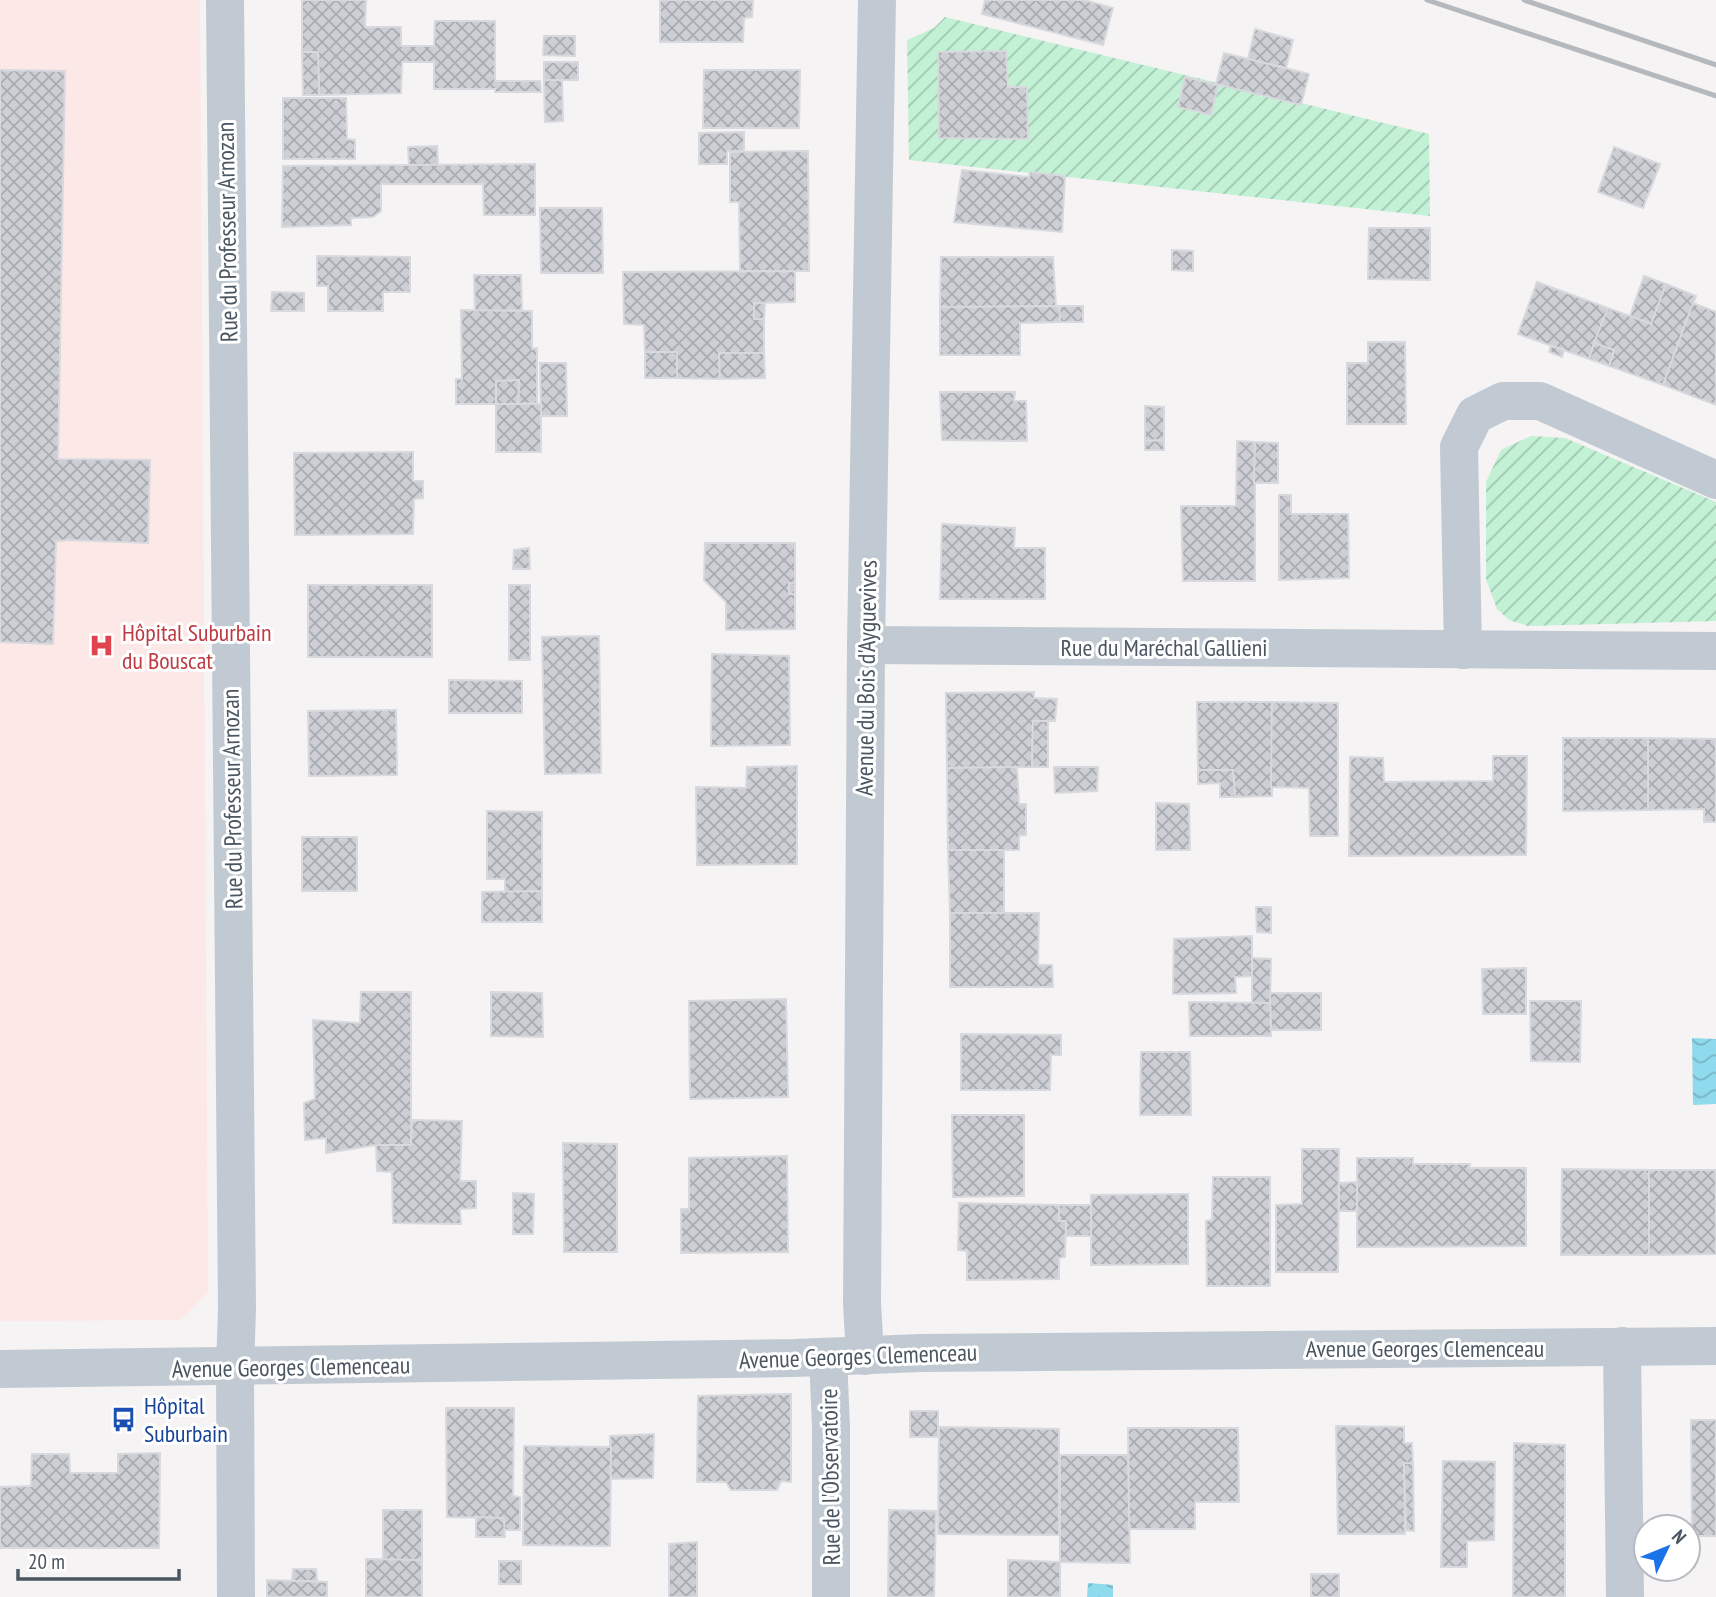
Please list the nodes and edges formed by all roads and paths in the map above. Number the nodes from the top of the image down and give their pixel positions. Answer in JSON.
{"nodes":[{"id":1,"x":225,"y":0,"type":"edge"},
{"id":2,"x":877,"y":0,"type":"edge"},
{"id":3,"x":1716,"y":480,"type":"edge"},
{"id":4,"x":866,"y":645,"type":"junction"},
{"id":5,"x":1463,"y":650,"type":"junction"},
{"id":6,"x":1716,"y":651,"type":"edge"},
{"id":7,"x":1622,"y":1346,"type":"junction"},
{"id":8,"x":1716,"y":1346,"type":"edge"},
{"id":9,"x":847,"y":1356,"type":"junction"},
{"id":10,"x":235,"y":1368,"type":"junction"},
{"id":11,"x":0,"y":1369,"type":"edge"},
{"id":12,"x":236,"y":1597,"type":"edge"},
{"id":13,"x":831,"y":1597,"type":"edge"},
{"id":14,"x":1625,"y":1597,"type":"edge"}],
"edges":[{"from":1,"to":10,"type":"street","name":"Rue du Professeur Arnozan"},
{"from":2,"to":4,"type":"street","name":"Avenue du Bois d'Ayguevives"},
{"from":3,"to":5,"type":"street"},
{"from":4,"to":5,"type":"street","name":"Rue du Maréchal Gallieni"},
{"from":4,"to":9,"type":"street","name":"Avenue du Bois d'Ayguevives"},
{"from":5,"to":6,"type":"street","name":"Rue du Maréchal Gallieni"},
{"from":7,"to":8,"type":"street","name":"Avenue Georges Clemenceau"},
{"from":7,"to":9,"type":"street","name":"Avenue Georges Clemenceau"},
{"from":7,"to":14,"type":"street"},
{"from":9,"to":10,"type":"street","name":"Avenue Georges Clemenceau"},
{"from":9,"to":13,"type":"street","name":"Rue de l'Observatoire"},
{"from":10,"to":11,"type":"street","name":"Avenue Georges Clemenceau"},
{"from":10,"to":12,"type":"street","name":"Rue du Professeur Arnozan"}]}
